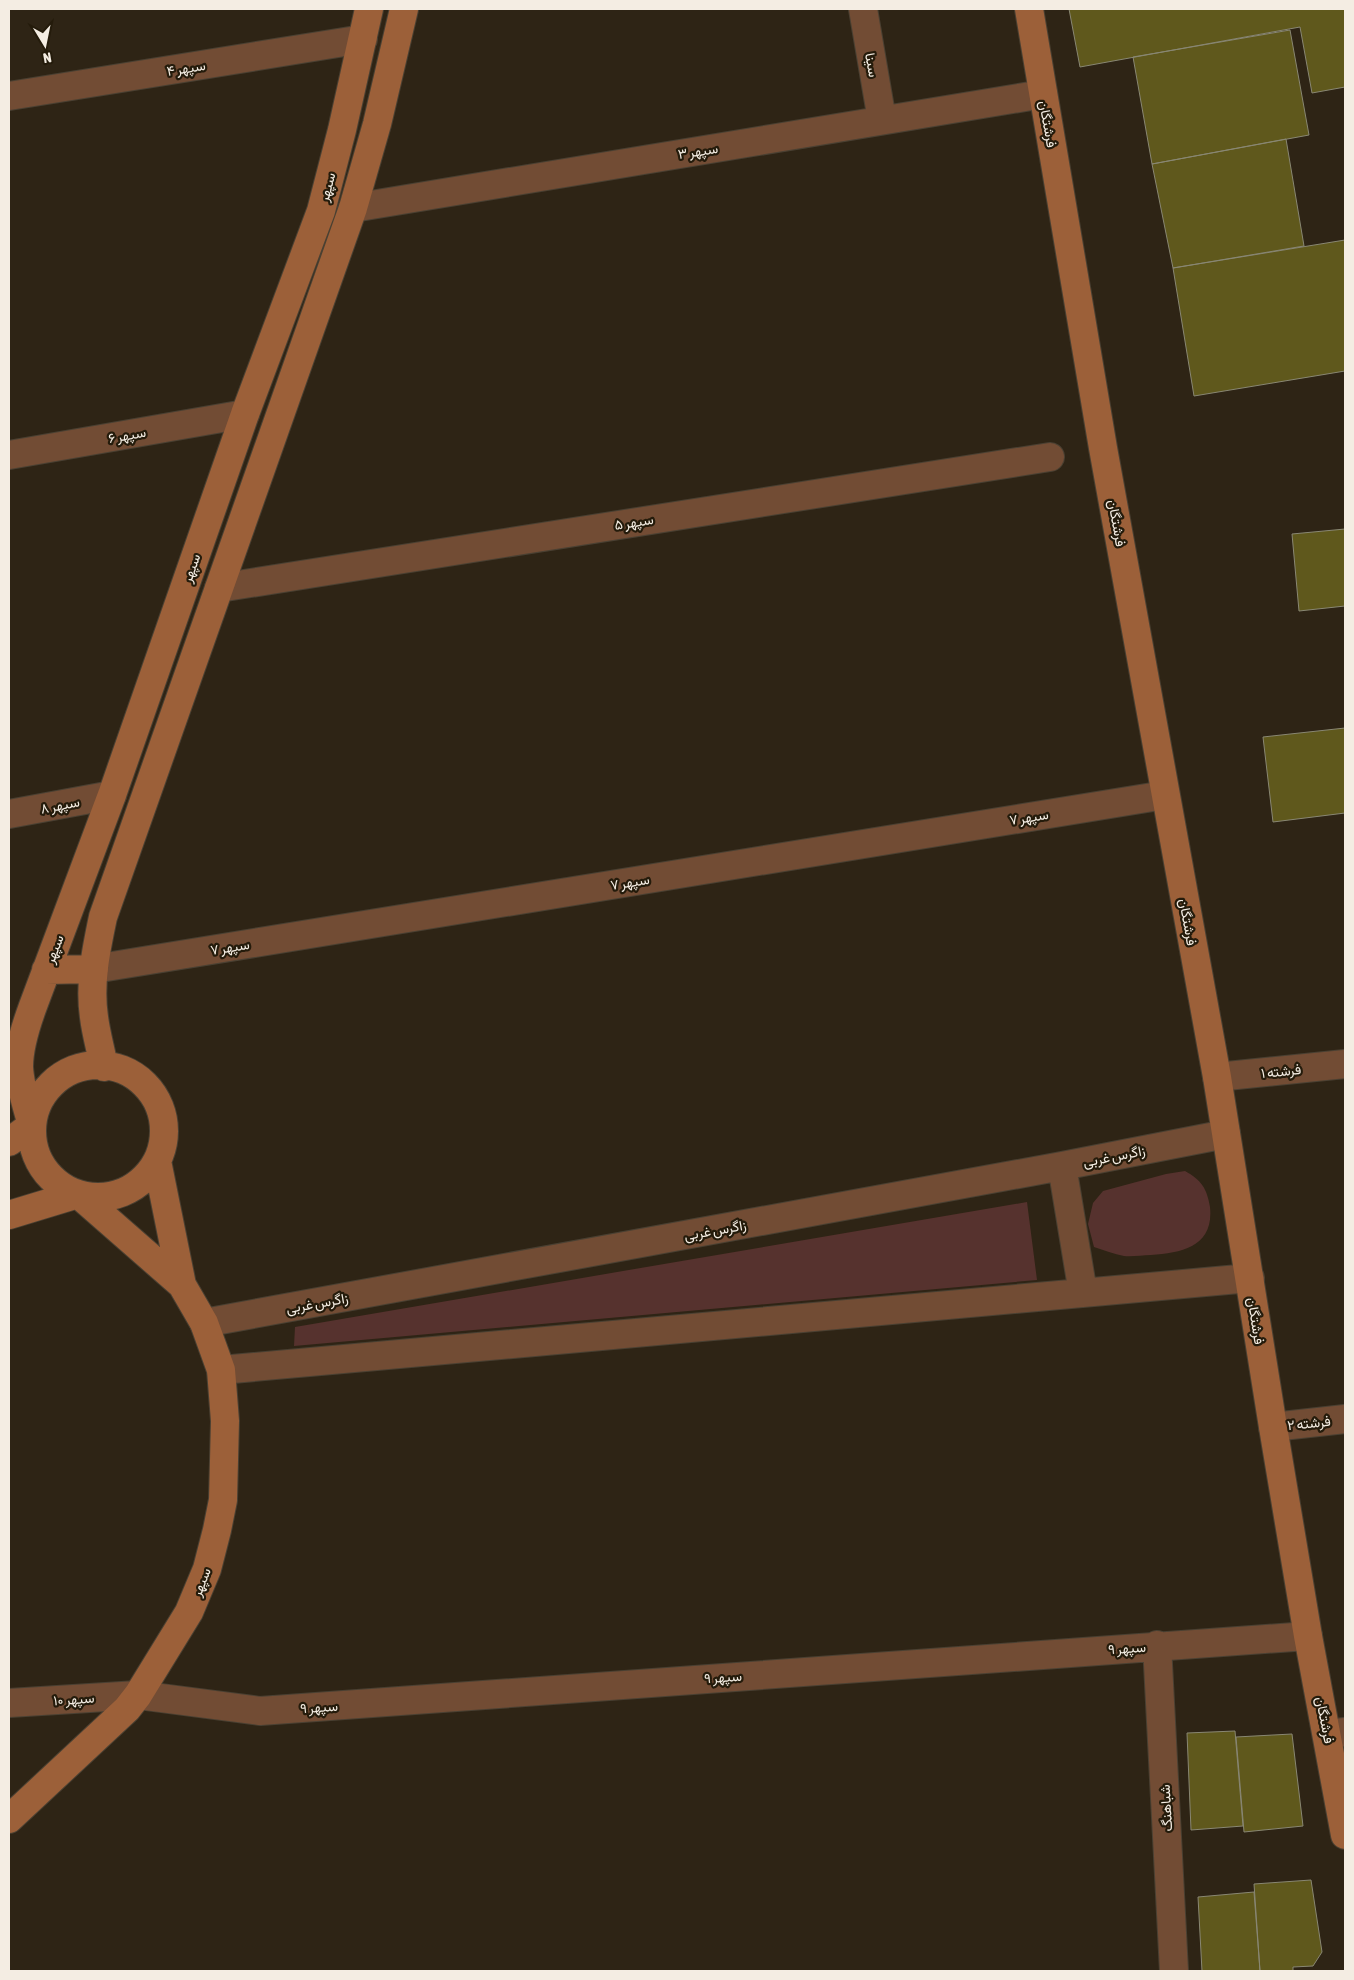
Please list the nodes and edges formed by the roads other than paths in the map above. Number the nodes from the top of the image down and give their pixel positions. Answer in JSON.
{"nodes":[{"id":1,"x":369,"y":9,"type":"edge"},
{"id":2,"x":404,"y":9,"type":"edge"},
{"id":3,"x":863,"y":9,"type":"edge"},
{"id":4,"x":1029,"y":9,"type":"edge"},
{"id":5,"x":398,"y":35,"type":"junction"},
{"id":6,"x":363,"y":39,"type":"junction"},
{"id":7,"x":1043,"y":94,"type":"junction"},
{"id":8,"x":9,"y":96,"type":"edge"},
{"id":9,"x":882,"y":120,"type":"junction"},
{"id":10,"x":353,"y":208,"type":"junction"},
{"id":11,"x":320,"y":211,"type":"junction"},
{"id":12,"x":245,"y":414,"type":"junction"},
{"id":13,"x":280,"y":416,"type":"junction"},
{"id":14,"x":9,"y":455,"type":"edge"},
{"id":15,"x":1050,"y":457,"type":"dead end"},
{"id":16,"x":219,"y":588,"type":"junction"},
{"id":17,"x":182,"y":593,"type":"junction"},
{"id":18,"x":146,"y":791,"type":"junction"},
{"id":19,"x":112,"y":795,"type":"junction"},
{"id":20,"x":1165,"y":795,"type":"junction"},
{"id":21,"x":9,"y":814,"type":"edge"},
{"id":22,"x":94,"y":969,"type":"junction"},
{"id":23,"x":46,"y":970,"type":"junction"},
{"id":24,"x":1345,"y":1064,"type":"edge"},
{"id":25,"x":104,"y":1067,"type":"junction"},
{"id":26,"x":1217,"y":1077,"type":"junction"},
{"id":27,"x":32,"y":1125,"type":"junction"},
{"id":28,"x":1226,"y":1134,"type":"junction"},
{"id":29,"x":9,"y":1142,"type":"edge"},
{"id":30,"x":158,"y":1161,"type":"junction"},
{"id":31,"x":1062,"y":1166,"type":"junction"},
{"id":32,"x":78,"y":1194,"type":"junction"},
{"id":33,"x":9,"y":1215,"type":"edge"},
{"id":34,"x":1250,"y":1278,"type":"junction"},
{"id":35,"x":182,"y":1285,"type":"junction"},
{"id":36,"x":1083,"y":1293,"type":"junction"},
{"id":37,"x":204,"y":1323,"type":"junction"},
{"id":38,"x":221,"y":1370,"type":"junction"},
{"id":39,"x":1345,"y":1418,"type":"edge"},
{"id":40,"x":1272,"y":1426,"type":"junction"},
{"id":41,"x":1308,"y":1636,"type":"junction"},
{"id":42,"x":1157,"y":1646,"type":"junction"},
{"id":43,"x":138,"y":1695,"type":"junction"},
{"id":44,"x":9,"y":1703,"type":"edge"},
{"id":45,"x":1336,"y":1733,"type":"edge"},
{"id":46,"x":9,"y":1819,"type":"edge"},
{"id":47,"x":1345,"y":1835,"type":"edge"},
{"id":48,"x":1174,"y":1971,"type":"edge"}],
"edges":[{"from":1,"to":6,"type":"street","name":"سپهر"},
{"from":2,"to":5,"type":"street"},
{"from":3,"to":9,"type":"street","name":"سینا"},
{"from":4,"to":7,"type":"street","name":"فرشتگان"},
{"from":5,"to":6,"type":"street"},
{"from":5,"to":10,"type":"street"},
{"from":6,"to":8,"type":"street","name":"سپهر ۴"},
{"from":6,"to":11,"type":"street","name":"سپهر"},
{"from":7,"to":9,"type":"street","name":"سپهر ۳"},
{"from":7,"to":20,"type":"street","name":"فرشتگان"},
{"from":9,"to":10,"type":"street","name":"سپهر ۳"},
{"from":10,"to":11,"type":"street"},
{"from":10,"to":13,"type":"street"},
{"from":11,"to":12,"type":"street","name":"سپهر"},
{"from":12,"to":13,"type":"street"},
{"from":12,"to":14,"type":"street","name":"سپهر ۶"},
{"from":12,"to":17,"type":"street","name":"سپهر"},
{"from":13,"to":16,"type":"street"},
{"from":15,"to":16,"type":"street","name":"سپهر ۵"},
{"from":16,"to":17,"type":"street"},
{"from":16,"to":18,"type":"street"},
{"from":17,"to":19,"type":"street","name":"سپهر"},
{"from":18,"to":19,"type":"street"},
{"from":18,"to":22,"type":"street"},
{"from":19,"to":21,"type":"street","name":"سپهر ۸"},
{"from":19,"to":23,"type":"street","name":"سپهر"},
{"from":20,"to":22,"type":"street","name":"سپهر ۷"},
{"from":20,"to":26,"type":"street","name":"فرشتگان"},
{"from":22,"to":23,"type":"street"},
{"from":22,"to":25,"type":"street"},
{"from":23,"to":27,"type":"street","name":"سپهر"},
{"from":24,"to":26,"type":"street","name":"فرشته ۱"},
{"from":25,"to":27,"type":"street"},
{"from":25,"to":30,"type":"street"},
{"from":26,"to":28,"type":"street","name":"فرشتگان"},
{"from":27,"to":29,"type":"street"},
{"from":27,"to":32,"type":"street"},
{"from":28,"to":31,"type":"street","name":"زاگرس غربی"},
{"from":28,"to":34,"type":"street","name":"فرشتگان"},
{"from":30,"to":32,"type":"street"},
{"from":30,"to":35,"type":"street"},
{"from":31,"to":36,"type":"street"},
{"from":31,"to":37,"type":"street","name":"زاگرس غربی"},
{"from":32,"to":33,"type":"street"},
{"from":32,"to":35,"type":"street"},
{"from":34,"to":36,"type":"street"},
{"from":34,"to":40,"type":"street","name":"فرشتگان"},
{"from":35,"to":37,"type":"street","name":"سپهر"},
{"from":36,"to":38,"type":"street"},
{"from":37,"to":38,"type":"street","name":"سپهر"},
{"from":38,"to":43,"type":"street","name":"سپهر"},
{"from":39,"to":40,"type":"street","name":"فرشته ۲"},
{"from":40,"to":41,"type":"street","name":"فرشتگان"},
{"from":41,"to":42,"type":"street","name":"سپهر ۹"},
{"from":41,"to":45,"type":"street","name":"فرشتگان"},
{"from":42,"to":43,"type":"street","name":"سپهر ۹"},
{"from":42,"to":48,"type":"street","name":"شباهنگ"},
{"from":43,"to":44,"type":"street","name":"سپهر ۱۰"},
{"from":43,"to":46,"type":"street","name":"سپهر"},
{"from":45,"to":47,"type":"street","name":"فرشتگان"}]}
